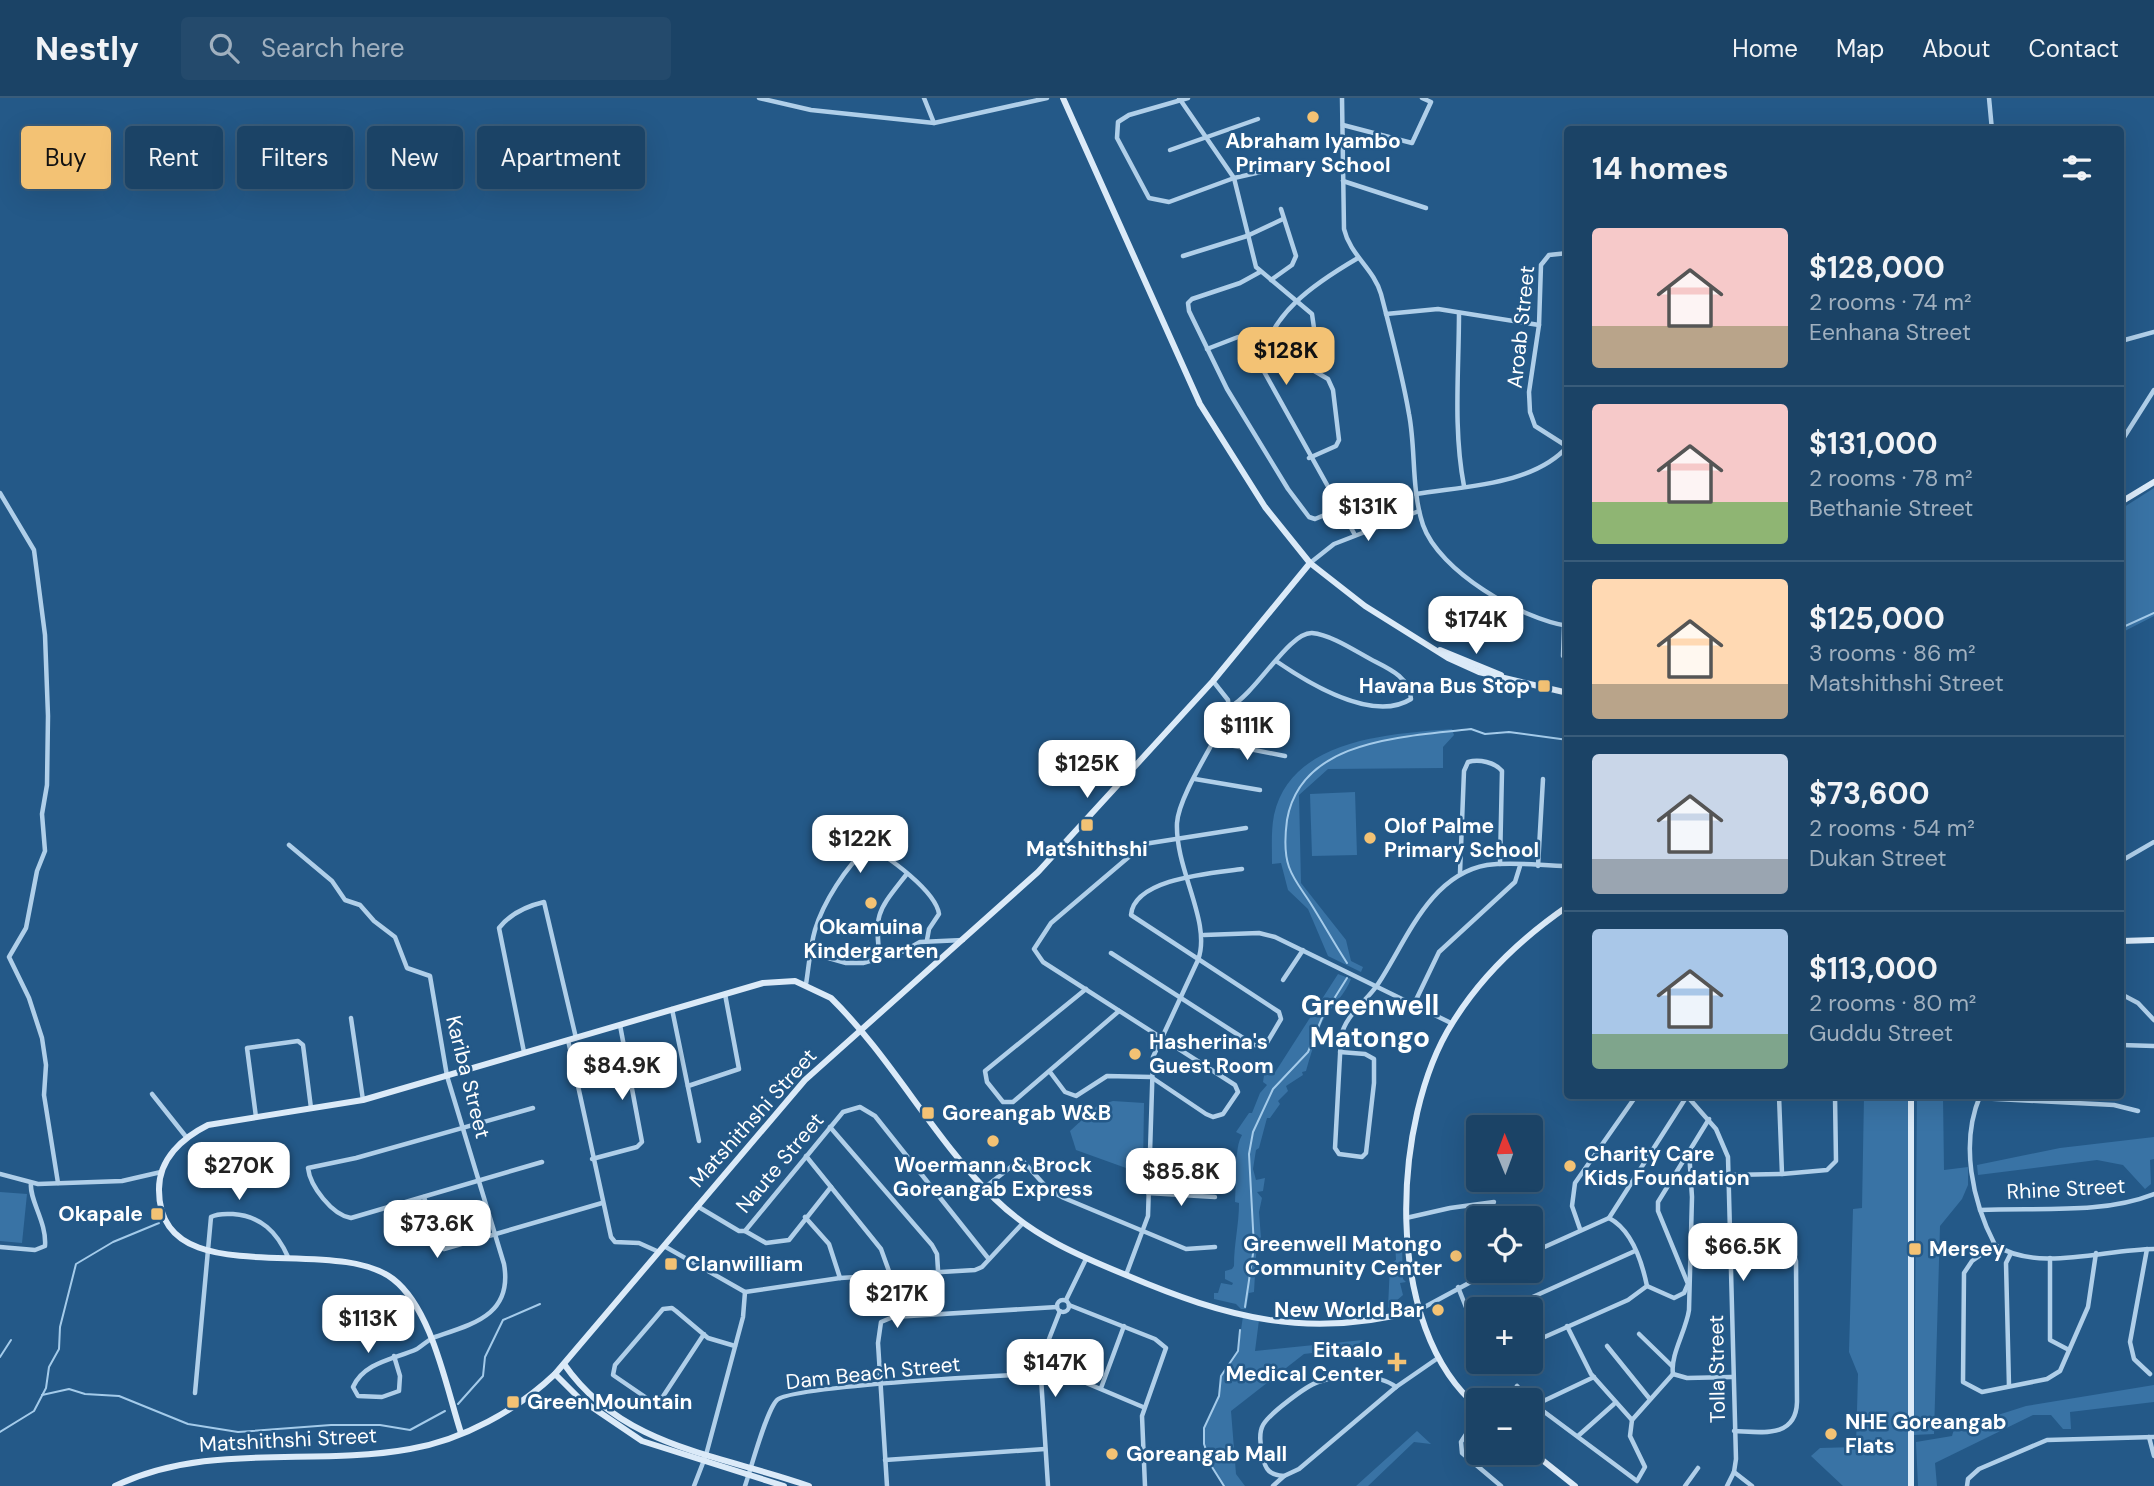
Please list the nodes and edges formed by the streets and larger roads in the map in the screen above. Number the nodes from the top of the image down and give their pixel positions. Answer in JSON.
{"nodes":[{"id":1,"x":759,"y":98,"type":"edge"},
{"id":2,"x":924,"y":98,"type":"edge"},
{"id":3,"x":1047,"y":98,"type":"edge"},
{"id":4,"x":1063,"y":98,"type":"edge"},
{"id":5,"x":1188,"y":98,"type":"edge"},
{"id":6,"x":1342,"y":98,"type":"edge"},
{"id":7,"x":1422,"y":98,"type":"edge"},
{"id":8,"x":1989,"y":98,"type":"edge"},
{"id":9,"x":1180,"y":99,"type":"edge"},
{"id":10,"x":1258,"y":119,"type":"dead end"},
{"id":11,"x":934,"y":123,"type":"junction"},
{"id":12,"x":1343,"y":125,"type":"junction"},
{"id":13,"x":1992,"y":126,"type":"edge"},
{"id":14,"x":1205,"y":139,"type":"junction"},
{"id":15,"x":1170,"y":150,"type":"dead end"},
{"id":16,"x":1279,"y":168,"type":"dead end"},
{"id":17,"x":1234,"y":178,"type":"junction"},
{"id":18,"x":1343,"y":181,"type":"junction"},
{"id":19,"x":1426,"y":208,"type":"dead end"},
{"id":20,"x":1281,"y":209,"type":"dead end"},
{"id":21,"x":1283,"y":219,"type":"junction"},
{"id":22,"x":1247,"y":236,"type":"junction"},
{"id":23,"x":1564,"y":253,"type":"edge"},
{"id":24,"x":1183,"y":256,"type":"dead end"},
{"id":25,"x":1358,"y":258,"type":"junction"},
{"id":26,"x":1259,"y":272,"type":"junction"},
{"id":27,"x":1271,"y":280,"type":"junction"},
{"id":28,"x":1297,"y":300,"type":"junction"},
{"id":29,"x":1459,"y":313,"type":"junction"},
{"id":30,"x":1386,"y":314,"type":"junction"},
{"id":31,"x":1539,"y":325,"type":"junction"},
{"id":32,"x":2154,"y":332,"type":"edge"},
{"id":33,"x":2124,"y":340,"type":"edge"},
{"id":34,"x":1268,"y":343,"type":"junction"},
{"id":35,"x":1207,"y":349,"type":"junction"},
{"id":36,"x":1299,"y":362,"type":"junction"},
{"id":37,"x":2154,"y":390,"type":"edge"},
{"id":38,"x":2124,"y":437,"type":"edge"},
{"id":39,"x":1564,"y":444,"type":"edge"},
{"id":40,"x":1564,"y":451,"type":"edge"},
{"id":41,"x":1309,"y":458,"type":"junction"},
{"id":42,"x":2154,"y":482,"type":"edge"},
{"id":43,"x":1464,"y":486,"type":"junction"},
{"id":44,"x":0,"y":494,"type":"edge"},
{"id":45,"x":1416,"y":494,"type":"junction"},
{"id":46,"x":2124,"y":500,"type":"edge"},
{"id":47,"x":1339,"y":509,"type":"junction"},
{"id":48,"x":1419,"y":512,"type":"junction"},
{"id":49,"x":1355,"y":535,"type":"junction"},
{"id":50,"x":1310,"y":563,"type":"junction"},
{"id":51,"x":1564,"y":625,"type":"edge"},
{"id":52,"x":1564,"y":638,"type":"edge"},
{"id":53,"x":1564,"y":656,"type":"edge"},
{"id":54,"x":1276,"y":661,"type":"junction"},
{"id":55,"x":1213,"y":681,"type":"junction"},
{"id":56,"x":1564,"y":692,"type":"edge"},
{"id":57,"x":1230,"y":706,"type":"junction"},
{"id":58,"x":1214,"y":742,"type":"junction"},
{"id":59,"x":1285,"y":756,"type":"dead end"},
{"id":60,"x":1195,"y":779,"type":"junction"},
{"id":61,"x":1543,"y":779,"type":"dead end"},
{"id":62,"x":1260,"y":790,"type":"dead end"},
{"id":63,"x":1246,"y":828,"type":"dead end"},
{"id":64,"x":1178,"y":839,"type":"junction"},
{"id":65,"x":2154,"y":842,"type":"edge"},
{"id":66,"x":289,"y":845,"type":"dead end"},
{"id":67,"x":2124,"y":859,"type":"edge"},
{"id":68,"x":1500,"y":864,"type":"junction"},
{"id":69,"x":1520,"y":866,"type":"junction"},
{"id":70,"x":1538,"y":866,"type":"junction"},
{"id":71,"x":1564,"y":866,"type":"edge"},
{"id":72,"x":1242,"y":869,"type":"dead end"},
{"id":73,"x":1460,"y":873,"type":"junction"},
{"id":74,"x":906,"y":875,"type":"junction"},
{"id":75,"x":1185,"y":878,"type":"junction"},
{"id":76,"x":1564,"y":909,"type":"edge"},
{"id":77,"x":1204,"y":935,"type":"junction"},
{"id":78,"x":927,"y":940,"type":"junction"},
{"id":79,"x":964,"y":940,"type":"junction"},
{"id":80,"x":2154,"y":940,"type":"edge"},
{"id":81,"x":2124,"y":941,"type":"edge"},
{"id":82,"x":1303,"y":950,"type":"junction"},
{"id":83,"x":811,"y":953,"type":"junction"},
{"id":84,"x":1111,"y":953,"type":"dead end"},
{"id":85,"x":880,"y":960,"type":"junction"},
{"id":86,"x":1198,"y":960,"type":"junction"},
{"id":87,"x":1283,"y":980,"type":"dead end"},
{"id":88,"x":806,"y":984,"type":"junction"},
{"id":89,"x":1377,"y":986,"type":"junction"},
{"id":90,"x":1086,"y":989,"type":"junction"},
{"id":91,"x":725,"y":994,"type":"junction"},
{"id":92,"x":1182,"y":996,"type":"junction"},
{"id":93,"x":2124,"y":996,"type":"edge"},
{"id":94,"x":1414,"y":1004,"type":"junction"},
{"id":95,"x":672,"y":1009,"type":"junction"},
{"id":96,"x":1119,"y":1011,"type":"junction"},
{"id":97,"x":351,"y":1018,"type":"dead end"},
{"id":98,"x":2154,"y":1020,"type":"edge"},
{"id":99,"x":1451,"y":1023,"type":"junction"},
{"id":100,"x":620,"y":1025,"type":"junction"},
{"id":101,"x":860,"y":1031,"type":"junction"},
{"id":102,"x":1161,"y":1037,"type":"junction"},
{"id":103,"x":576,"y":1038,"type":"junction"},
{"id":104,"x":568,"y":1040,"type":"junction"},
{"id":105,"x":2124,"y":1045,"type":"edge"},
{"id":106,"x":2154,"y":1046,"type":"edge"},
{"id":107,"x":524,"y":1052,"type":"junction"},
{"id":108,"x":1340,"y":1052,"type":"junction"},
{"id":109,"x":1050,"y":1072,"type":"junction"},
{"id":110,"x":447,"y":1076,"type":"junction"},
{"id":111,"x":1151,"y":1077,"type":"junction"},
{"id":112,"x":688,"y":1086,"type":"junction"},
{"id":113,"x":152,"y":1094,"type":"dead end"},
{"id":114,"x":1634,"y":1099,"type":"edge"},
{"id":115,"x":1685,"y":1099,"type":"edge"},
{"id":116,"x":1690,"y":1099,"type":"edge"},
{"id":117,"x":1779,"y":1099,"type":"edge"},
{"id":118,"x":1835,"y":1099,"type":"edge"},
{"id":119,"x":1911,"y":1099,"type":"edge"},
{"id":120,"x":1979,"y":1099,"type":"edge"},
{"id":121,"x":2013,"y":1099,"type":"edge"},
{"id":122,"x":363,"y":1100,"type":"junction"},
{"id":123,"x":311,"y":1108,"type":"junction"},
{"id":124,"x":533,"y":1108,"type":"dead end"},
{"id":125,"x":2138,"y":1111,"type":"dead end"},
{"id":126,"x":256,"y":1117,"type":"junction"},
{"id":127,"x":1709,"y":1119,"type":"junction"},
{"id":128,"x":830,"y":1127,"type":"junction"},
{"id":129,"x":464,"y":1129,"type":"junction"},
{"id":130,"x":188,"y":1138,"type":"junction"},
{"id":131,"x":699,"y":1141,"type":"dead end"},
{"id":132,"x":1689,"y":1151,"type":"junction"},
{"id":133,"x":1149,"y":1155,"type":"junction"},
{"id":134,"x":806,"y":1156,"type":"junction"},
{"id":135,"x":1216,"y":1157,"type":"dead end"},
{"id":136,"x":592,"y":1159,"type":"junction"},
{"id":137,"x":542,"y":1162,"type":"dead end"},
{"id":138,"x":161,"y":1172,"type":"junction"},
{"id":139,"x":0,"y":1174,"type":"edge"},
{"id":140,"x":1782,"y":1174,"type":"junction"},
{"id":141,"x":1729,"y":1175,"type":"junction"},
{"id":142,"x":479,"y":1181,"type":"junction"},
{"id":143,"x":31,"y":1183,"type":"junction"},
{"id":144,"x":58,"y":1183,"type":"junction"},
{"id":145,"x":831,"y":1187,"type":"junction"},
{"id":146,"x":984,"y":1188,"type":"junction"},
{"id":147,"x":1148,"y":1193,"type":"junction"},
{"id":148,"x":2154,"y":1194,"type":"edge"},
{"id":149,"x":424,"y":1197,"type":"junction"},
{"id":150,"x":1215,"y":1197,"type":"dead end"},
{"id":151,"x":1493,"y":1202,"type":"dead end"},
{"id":152,"x":601,"y":1203,"type":"junction"},
{"id":153,"x":697,"y":1206,"type":"junction"},
{"id":154,"x":1980,"y":1210,"type":"junction"},
{"id":155,"x":805,"y":1217,"type":"junction"},
{"id":156,"x":1405,"y":1218,"type":"junction"},
{"id":157,"x":1609,"y":1218,"type":"junction"},
{"id":158,"x":1022,"y":1224,"type":"junction"},
{"id":159,"x":1580,"y":1229,"type":"junction"},
{"id":160,"x":745,"y":1230,"type":"junction"},
{"id":161,"x":1144,"y":1231,"type":"junction"},
{"id":162,"x":496,"y":1235,"type":"junction"},
{"id":163,"x":1730,"y":1237,"type":"junction"},
{"id":164,"x":1995,"y":1245,"type":"junction"},
{"id":165,"x":664,"y":1246,"type":"junction"},
{"id":166,"x":0,"y":1247,"type":"edge"},
{"id":167,"x":1215,"y":1247,"type":"dead end"},
{"id":168,"x":1543,"y":1247,"type":"edge"},
{"id":169,"x":2147,"y":1249,"type":"junction"},
{"id":170,"x":2154,"y":1249,"type":"edge"},
{"id":171,"x":1635,"y":1251,"type":"junction"},
{"id":172,"x":659,"y":1252,"type":"junction"},
{"id":173,"x":208,"y":1253,"type":"junction"},
{"id":174,"x":2011,"y":1253,"type":"junction"},
{"id":175,"x":2096,"y":1253,"type":"junction"},
{"id":176,"x":288,"y":1257,"type":"junction"},
{"id":177,"x":988,"y":1258,"type":"junction"},
{"id":178,"x":2050,"y":1258,"type":"junction"},
{"id":179,"x":1086,"y":1259,"type":"junction"},
{"id":180,"x":938,"y":1270,"type":"junction"},
{"id":181,"x":891,"y":1274,"type":"junction"},
{"id":182,"x":1126,"y":1275,"type":"junction"},
{"id":183,"x":840,"y":1278,"type":"junction"},
{"id":184,"x":1466,"y":1283,"type":"edge"},
{"id":185,"x":1688,"y":1284,"type":"junction"},
{"id":186,"x":1647,"y":1286,"type":"junction"},
{"id":187,"x":1458,"y":1287,"type":"junction"},
{"id":188,"x":745,"y":1292,"type":"junction"},
{"id":189,"x":1533,"y":1297,"type":"edge"},
{"id":190,"x":1068,"y":1303,"type":"junction"},
{"id":191,"x":1466,"y":1303,"type":"edge"},
{"id":192,"x":1059,"y":1309,"type":"junction"},
{"id":193,"x":1418,"y":1310,"type":"junction"},
{"id":194,"x":1124,"y":1326,"type":"junction"},
{"id":195,"x":1567,"y":1326,"type":"junction"},
{"id":196,"x":704,"y":1334,"type":"junction"},
{"id":197,"x":1639,"y":1334,"type":"dead end"},
{"id":198,"x":1543,"y":1337,"type":"edge"},
{"id":199,"x":430,"y":1339,"type":"junction"},
{"id":200,"x":735,"y":1346,"type":"junction"},
{"id":201,"x":1607,"y":1346,"type":"dead end"},
{"id":202,"x":2069,"y":1350,"type":"junction"},
{"id":203,"x":394,"y":1356,"type":"junction"},
{"id":204,"x":1438,"y":1358,"type":"junction"},
{"id":205,"x":564,"y":1364,"type":"junction"},
{"id":206,"x":1672,"y":1366,"type":"junction"},
{"id":207,"x":555,"y":1374,"type":"junction"},
{"id":208,"x":1040,"y":1374,"type":"junction"},
{"id":209,"x":1673,"y":1374,"type":"junction"},
{"id":210,"x":2150,"y":1374,"type":"dead end"},
{"id":211,"x":1594,"y":1377,"type":"junction"},
{"id":212,"x":1732,"y":1377,"type":"junction"},
{"id":213,"x":881,"y":1384,"type":"junction"},
{"id":214,"x":2009,"y":1385,"type":"junction"},
{"id":215,"x":1396,"y":1387,"type":"junction"},
{"id":216,"x":1101,"y":1388,"type":"junction"},
{"id":217,"x":1466,"y":1392,"type":"edge"},
{"id":218,"x":195,"y":1393,"type":"dead end"},
{"id":219,"x":1543,"y":1398,"type":"edge"},
{"id":220,"x":1650,"y":1398,"type":"junction"},
{"id":221,"x":1614,"y":1404,"type":"junction"},
{"id":222,"x":1143,"y":1407,"type":"junction"},
{"id":223,"x":1543,"y":1410,"type":"edge"},
{"id":224,"x":1632,"y":1420,"type":"junction"},
{"id":225,"x":1734,"y":1432,"type":"junction"},
{"id":226,"x":461,"y":1433,"type":"junction"},
{"id":227,"x":1466,"y":1434,"type":"edge"},
{"id":228,"x":1578,"y":1436,"type":"junction"},
{"id":229,"x":2152,"y":1437,"type":"edge"},
{"id":230,"x":1045,"y":1450,"type":"junction"},
{"id":231,"x":1466,"y":1456,"type":"edge"},
{"id":232,"x":2154,"y":1457,"type":"edge"},
{"id":233,"x":704,"y":1458,"type":"junction"},
{"id":234,"x":885,"y":1460,"type":"junction"},
{"id":235,"x":1543,"y":1461,"type":"edge"},
{"id":236,"x":1477,"y":1465,"type":"edge"},
{"id":237,"x":1698,"y":1468,"type":"dead end"},
{"id":238,"x":750,"y":1471,"type":"junction"},
{"id":239,"x":1734,"y":1472,"type":"junction"},
{"id":240,"x":1283,"y":1476,"type":"junction"},
{"id":241,"x":115,"y":1486,"type":"edge"},
{"id":242,"x":694,"y":1486,"type":"edge"},
{"id":243,"x":745,"y":1486,"type":"edge"},
{"id":244,"x":784,"y":1486,"type":"edge"},
{"id":245,"x":809,"y":1486,"type":"edge"},
{"id":246,"x":887,"y":1486,"type":"edge"},
{"id":247,"x":1048,"y":1486,"type":"edge"},
{"id":248,"x":1145,"y":1486,"type":"edge"},
{"id":249,"x":1273,"y":1486,"type":"edge"},
{"id":250,"x":1502,"y":1486,"type":"edge"},
{"id":251,"x":1575,"y":1486,"type":"edge"},
{"id":252,"x":1685,"y":1486,"type":"edge"},
{"id":253,"x":1727,"y":1486,"type":"edge"},
{"id":254,"x":1752,"y":1486,"type":"edge"},
{"id":255,"x":1911,"y":1486,"type":"edge"},
{"id":256,"x":1967,"y":1486,"type":"edge"}],
"edges":[{"from":1,"to":11,"type":"street"},
{"from":2,"to":11,"type":"street"},
{"from":3,"to":11,"type":"street"},
{"from":4,"to":50,"type":"street"},
{"from":5,"to":9,"type":"street"},
{"from":6,"to":12,"type":"street"},
{"from":7,"to":12,"type":"street"},
{"from":8,"to":13,"type":"street"},
{"from":9,"to":14,"type":"street"},
{"from":9,"to":17,"type":"street"},
{"from":10,"to":14,"type":"street"},
{"from":12,"to":18,"type":"street"},
{"from":14,"to":15,"type":"street"},
{"from":14,"to":17,"type":"street"},
{"from":16,"to":17,"type":"street"},
{"from":17,"to":22,"type":"street"},
{"from":18,"to":19,"type":"street"},
{"from":18,"to":25,"type":"street"},
{"from":20,"to":21,"type":"street"},
{"from":21,"to":22,"type":"street"},
{"from":21,"to":27,"type":"street"},
{"from":22,"to":24,"type":"street"},
{"from":22,"to":26,"type":"street"},
{"from":23,"to":31,"type":"street","name":"Aroab Street"},
{"from":25,"to":28,"type":"street"},
{"from":25,"to":30,"type":"street"},
{"from":26,"to":27,"type":"street"},
{"from":26,"to":35,"type":"street"},
{"from":27,"to":28,"type":"street"},
{"from":28,"to":34,"type":"street"},
{"from":28,"to":36,"type":"street"},
{"from":29,"to":30,"type":"street"},
{"from":29,"to":31,"type":"street"},
{"from":29,"to":43,"type":"street"},
{"from":30,"to":45,"type":"street"},
{"from":31,"to":39,"type":"street","name":"Aroab Street"},
{"from":32,"to":33,"type":"street"},
{"from":34,"to":35,"type":"street"},
{"from":34,"to":36,"type":"street"},
{"from":34,"to":41,"type":"street"},
{"from":35,"to":47,"type":"street"},
{"from":36,"to":41,"type":"street"},
{"from":37,"to":38,"type":"street"},
{"from":40,"to":43,"type":"street"},
{"from":41,"to":47,"type":"street"},
{"from":42,"to":46,"type":"street"},
{"from":43,"to":45,"type":"street"},
{"from":44,"to":144,"type":"street"},
{"from":45,"to":48,"type":"street"},
{"from":47,"to":49,"type":"street"},
{"from":48,"to":49,"type":"street"},
{"from":48,"to":51,"type":"street"},
{"from":49,"to":50,"type":"street"},
{"from":50,"to":55,"type":"street","name":"Matshithshi Street"},
{"from":50,"to":56,"type":"street"},
{"from":52,"to":53,"type":"street"},
{"from":54,"to":54,"type":"street"},
{"from":54,"to":57,"type":"street"},
{"from":55,"to":57,"type":"street"},
{"from":55,"to":79,"type":"street","name":"Matshithshi Street"},
{"from":57,"to":58,"type":"street"},
{"from":58,"to":59,"type":"street"},
{"from":58,"to":60,"type":"street"},
{"from":60,"to":62,"type":"street"},
{"from":60,"to":64,"type":"street"},
{"from":61,"to":70,"type":"street"},
{"from":63,"to":64,"type":"street"},
{"from":64,"to":75,"type":"street"},
{"from":64,"to":90,"type":"street"},
{"from":65,"to":67,"type":"street"},
{"from":66,"to":110,"type":"street","name":"Kariba Street"},
{"from":68,"to":69,"type":"street"},
{"from":68,"to":73,"type":"street"},
{"from":68,"to":73,"type":"street"},
{"from":69,"to":70,"type":"street"},
{"from":69,"to":94,"type":"street"},
{"from":70,"to":71,"type":"street"},
{"from":72,"to":75,"type":"street"},
{"from":73,"to":89,"type":"street"},
{"from":74,"to":78,"type":"street"},
{"from":74,"to":83,"type":"street"},
{"from":74,"to":85,"type":"street"},
{"from":75,"to":77,"type":"street"},
{"from":75,"to":86,"type":"street"},
{"from":76,"to":99,"type":"street"},
{"from":77,"to":82,"type":"street"},
{"from":77,"to":86,"type":"street"},
{"from":78,"to":79,"type":"street"},
{"from":78,"to":85,"type":"street"},
{"from":79,"to":101,"type":"street","name":"Matshithshi Street"},
{"from":80,"to":81,"type":"street"},
{"from":82,"to":87,"type":"street"},
{"from":82,"to":89,"type":"street"},
{"from":83,"to":85,"type":"street"},
{"from":83,"to":88,"type":"street"},
{"from":84,"to":92,"type":"street"},
{"from":86,"to":92,"type":"street"},
{"from":86,"to":92,"type":"street"},
{"from":88,"to":91,"type":"street"},
{"from":88,"to":101,"type":"street"},
{"from":89,"to":94,"type":"street"},
{"from":89,"to":108,"type":"street"},
{"from":90,"to":96,"type":"street"},
{"from":90,"to":109,"type":"street"},
{"from":91,"to":95,"type":"street"},
{"from":91,"to":112,"type":"street"},
{"from":92,"to":102,"type":"street"},
{"from":93,"to":98,"type":"street"},
{"from":94,"to":99,"type":"street"},
{"from":95,"to":100,"type":"street"},
{"from":95,"to":112,"type":"street"},
{"from":96,"to":102,"type":"street"},
{"from":96,"to":109,"type":"street"},
{"from":97,"to":122,"type":"street"},
{"from":99,"to":156,"type":"street"},
{"from":100,"to":103,"type":"street"},
{"from":100,"to":136,"type":"street"},
{"from":101,"to":146,"type":"street"},
{"from":101,"to":153,"type":"street","name":"Matshithshi Street"},
{"from":102,"to":111,"type":"street"},
{"from":102,"to":111,"type":"street"},
{"from":103,"to":104,"type":"street"},
{"from":103,"to":107,"type":"street"},
{"from":104,"to":107,"type":"street"},
{"from":104,"to":136,"type":"street"},
{"from":105,"to":106,"type":"street"},
{"from":107,"to":110,"type":"street"},
{"from":108,"to":108,"type":"street"},
{"from":109,"to":111,"type":"street"},
{"from":110,"to":122,"type":"street"},
{"from":110,"to":129,"type":"street","name":"Kariba Street"},
{"from":111,"to":133,"type":"street"},
{"from":112,"to":131,"type":"street"},
{"from":113,"to":130,"type":"street"},
{"from":114,"to":159,"type":"street"},
{"from":115,"to":157,"type":"street"},
{"from":116,"to":127,"type":"street","name":"Tolla Street"},
{"from":117,"to":140,"type":"street"},
{"from":118,"to":140,"type":"street"},
{"from":119,"to":255,"type":"street"},
{"from":120,"to":154,"type":"street"},
{"from":121,"to":125,"type":"street"},
{"from":122,"to":123,"type":"street"},
{"from":123,"to":126,"type":"street"},
{"from":123,"to":126,"type":"street"},
{"from":124,"to":129,"type":"street"},
{"from":126,"to":130,"type":"street"},
{"from":127,"to":132,"type":"street"},
{"from":127,"to":141,"type":"street","name":"Tolla Street"},
{"from":128,"to":134,"type":"street","name":"Naute Street"},
{"from":128,"to":177,"type":"street","name":"Naute Street"},
{"from":128,"to":180,"type":"street"},
{"from":129,"to":142,"type":"street","name":"Kariba Street"},
{"from":129,"to":149,"type":"street"},
{"from":130,"to":138,"type":"street"},
{"from":132,"to":185,"type":"street"},
{"from":132,"to":185,"type":"street"},
{"from":133,"to":135,"type":"street"},
{"from":133,"to":147,"type":"street"},
{"from":134,"to":145,"type":"street"},
{"from":134,"to":160,"type":"street","name":"Naute Street"},
{"from":136,"to":152,"type":"street"},
{"from":137,"to":142,"type":"street"},
{"from":138,"to":144,"type":"street"},
{"from":138,"to":173,"type":"street"},
{"from":139,"to":143,"type":"street"},
{"from":140,"to":141,"type":"street"},
{"from":141,"to":163,"type":"street","name":"Tolla Street"},
{"from":142,"to":149,"type":"street"},
{"from":142,"to":162,"type":"street","name":"Kariba Street"},
{"from":143,"to":144,"type":"street"},
{"from":143,"to":166,"type":"street"},
{"from":145,"to":155,"type":"street"},
{"from":145,"to":181,"type":"street"},
{"from":146,"to":158,"type":"street"},
{"from":146,"to":161,"type":"street"},
{"from":147,"to":150,"type":"street"},
{"from":147,"to":161,"type":"street"},
{"from":148,"to":154,"type":"street","name":"Rhine Street"},
{"from":149,"to":162,"type":"street"},
{"from":151,"to":156,"type":"street"},
{"from":152,"to":162,"type":"street"},
{"from":152,"to":172,"type":"street"},
{"from":153,"to":160,"type":"street","name":"Naute Street"},
{"from":153,"to":165,"type":"street","name":"Matshithshi Street"},
{"from":154,"to":164,"type":"street"},
{"from":155,"to":160,"type":"street"},
{"from":155,"to":183,"type":"street"},
{"from":156,"to":193,"type":"street"},
{"from":157,"to":159,"type":"street"},
{"from":157,"to":171,"type":"street"},
{"from":158,"to":177,"type":"street"},
{"from":158,"to":179,"type":"street"},
{"from":159,"to":168,"type":"street"},
{"from":161,"to":167,"type":"street"},
{"from":161,"to":182,"type":"street"},
{"from":162,"to":199,"type":"street","name":"Kariba Street"},
{"from":163,"to":212,"type":"street","name":"Tolla Street"},
{"from":163,"to":225,"type":"street"},
{"from":164,"to":174,"type":"street"},
{"from":164,"to":214,"type":"street"},
{"from":165,"to":172,"type":"street","name":"Matshithshi Street"},
{"from":165,"to":188,"type":"street"},
{"from":169,"to":170,"type":"street"},
{"from":169,"to":175,"type":"street"},
{"from":169,"to":210,"type":"street"},
{"from":171,"to":186,"type":"street"},
{"from":171,"to":189,"type":"street"},
{"from":172,"to":205,"type":"street","name":"Matshithshi Street"},
{"from":173,"to":176,"type":"street"},
{"from":173,"to":176,"type":"street"},
{"from":173,"to":218,"type":"street"},
{"from":174,"to":178,"type":"street"},
{"from":174,"to":214,"type":"street"},
{"from":175,"to":178,"type":"street"},
{"from":175,"to":202,"type":"street"},
{"from":176,"to":199,"type":"street"},
{"from":177,"to":180,"type":"street"},
{"from":178,"to":202,"type":"street"},
{"from":179,"to":182,"type":"street"},
{"from":179,"to":190,"type":"street"},
{"from":180,"to":181,"type":"street"},
{"from":181,"to":183,"type":"street"},
{"from":182,"to":193,"type":"street"},
{"from":183,"to":188,"type":"street"},
{"from":184,"to":187,"type":"street"},
{"from":185,"to":186,"type":"street"},
{"from":185,"to":206,"type":"street"},
{"from":186,"to":195,"type":"street"},
{"from":187,"to":191,"type":"street"},
{"from":187,"to":193,"type":"street"},
{"from":188,"to":200,"type":"street"},
{"from":190,"to":192,"type":"street"},
{"from":190,"to":192,"type":"street"},
{"from":190,"to":194,"type":"street"},
{"from":192,"to":208,"type":"street"},
{"from":192,"to":213,"type":"street"},
{"from":193,"to":204,"type":"street"},
{"from":194,"to":216,"type":"street"},
{"from":194,"to":222,"type":"street"},
{"from":195,"to":198,"type":"street"},
{"from":195,"to":211,"type":"street"},
{"from":196,"to":196,"type":"street"},
{"from":196,"to":200,"type":"street"},
{"from":197,"to":206,"type":"street"},
{"from":199,"to":203,"type":"street","name":"Kariba Street"},
{"from":199,"to":226,"type":"street"},
{"from":200,"to":233,"type":"street"},
{"from":201,"to":220,"type":"street"},
{"from":202,"to":214,"type":"street"},
{"from":203,"to":203,"type":"street","name":"Kariba Street"},
{"from":204,"to":215,"type":"street"},
{"from":204,"to":217,"type":"street"},
{"from":205,"to":207,"type":"street","name":"Matshithshi Street"},
{"from":205,"to":233,"type":"street"},
{"from":206,"to":209,"type":"street"},
{"from":207,"to":226,"type":"street","name":"Matshithshi Street"},
{"from":207,"to":233,"type":"street"},
{"from":208,"to":213,"type":"street","name":"Dam Beach Street"},
{"from":208,"to":216,"type":"street","name":"Dam Beach Street"},
{"from":208,"to":230,"type":"street"},
{"from":209,"to":212,"type":"street"},
{"from":209,"to":220,"type":"street"},
{"from":211,"to":219,"type":"street"},
{"from":211,"to":221,"type":"street"},
{"from":212,"to":225,"type":"street","name":"Tolla Street"},
{"from":213,"to":234,"type":"street"},
{"from":213,"to":238,"type":"street","name":"Dam Beach Street"},
{"from":215,"to":240,"type":"street"},
{"from":215,"to":240,"type":"street"},
{"from":216,"to":222,"type":"street","name":"Dam Beach Street"},
{"from":220,"to":224,"type":"street"},
{"from":221,"to":224,"type":"street"},
{"from":221,"to":228,"type":"street"},
{"from":222,"to":248,"type":"street"},
{"from":223,"to":228,"type":"street"},
{"from":224,"to":228,"type":"street"},
{"from":225,"to":239,"type":"street","name":"Tolla Street"},
{"from":226,"to":241,"type":"street","name":"Matshithshi Street"},
{"from":227,"to":231,"type":"street"},
{"from":229,"to":232,"type":"street"},
{"from":229,"to":256,"type":"street"},
{"from":230,"to":234,"type":"street"},
{"from":230,"to":247,"type":"street"},
{"from":233,"to":238,"type":"street"},
{"from":233,"to":242,"type":"street"},
{"from":234,"to":246,"type":"street"},
{"from":235,"to":251,"type":"street"},
{"from":236,"to":250,"type":"street"},
{"from":237,"to":252,"type":"street"},
{"from":238,"to":243,"type":"street","name":"Dam Beach Street"},
{"from":238,"to":244,"type":"street"},
{"from":238,"to":245,"type":"street"},
{"from":239,"to":253,"type":"street","name":"Tolla Street"},
{"from":239,"to":254,"type":"street"},
{"from":240,"to":249,"type":"street"}]}
